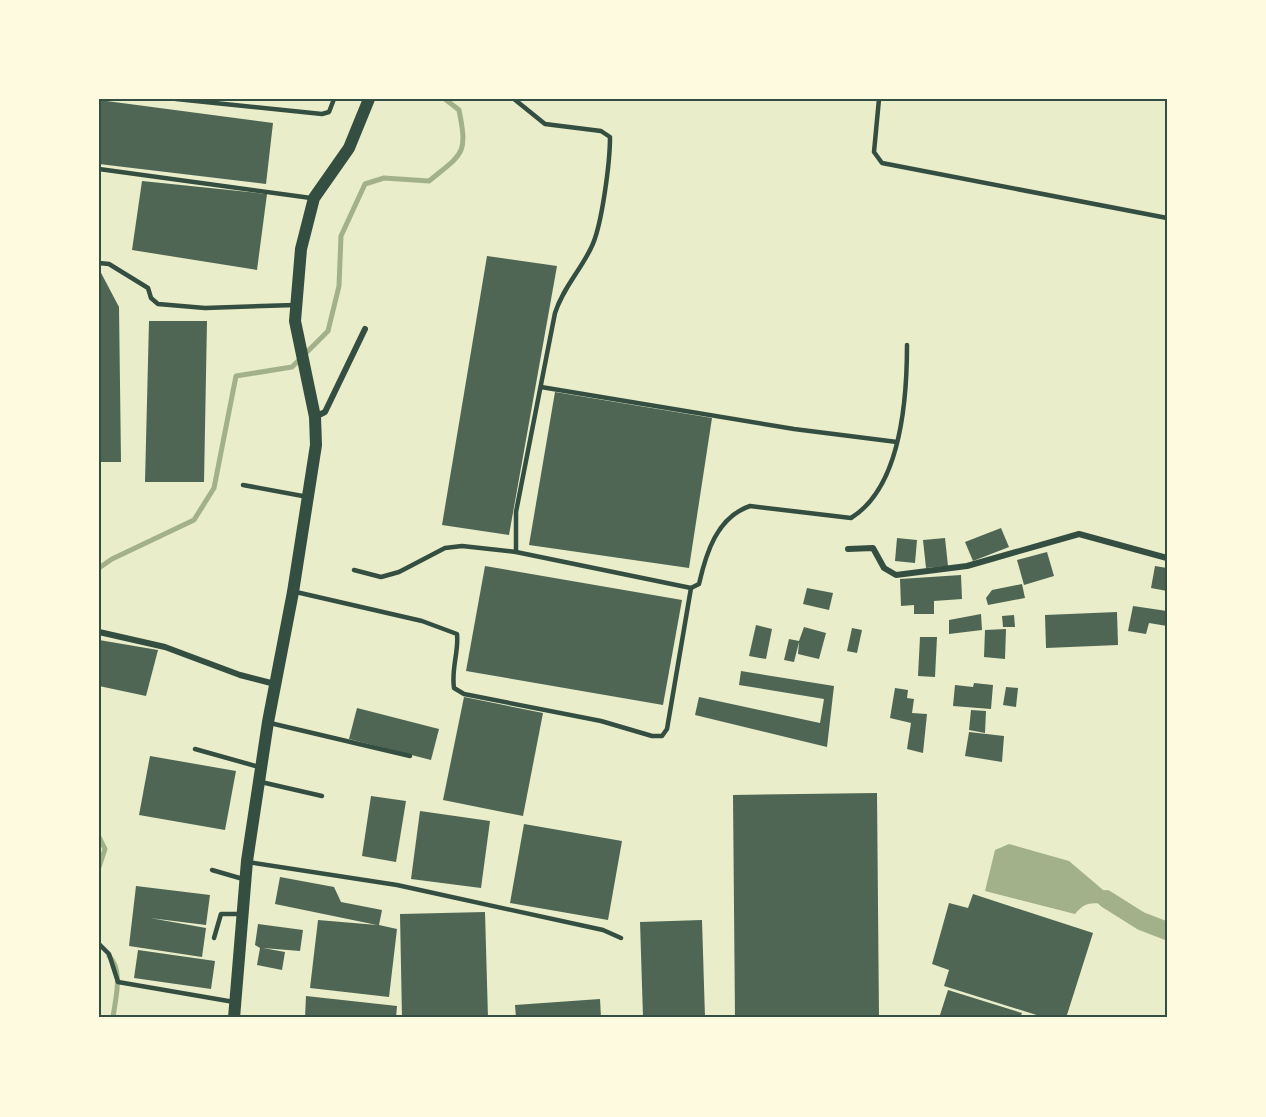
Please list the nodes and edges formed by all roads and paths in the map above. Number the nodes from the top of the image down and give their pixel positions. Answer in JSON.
{"nodes":[{"id":1,"x":176,"y":99,"type":"edge"},
{"id":2,"x":334,"y":99,"type":"edge"},
{"id":3,"x":369,"y":99,"type":"edge"},
{"id":4,"x":514,"y":99,"type":"edge"},
{"id":5,"x":879,"y":99,"type":"edge"},
{"id":6,"x":99,"y":169,"type":"edge"},
{"id":7,"x":314,"y":198,"type":"junction"},
{"id":8,"x":1167,"y":218,"type":"edge"},
{"id":9,"x":99,"y":263,"type":"edge"},
{"id":10,"x":296,"y":305,"type":"junction"},
{"id":11,"x":365,"y":329,"type":"dead end"},
{"id":12,"x":907,"y":345,"type":"dead end"},
{"id":13,"x":541,"y":387,"type":"junction"},
{"id":14,"x":315,"y":417,"type":"junction"},
{"id":15,"x":897,"y":442,"type":"junction"},
{"id":16,"x":243,"y":485,"type":"dead end"},
{"id":17,"x":308,"y":497,"type":"junction"},
{"id":18,"x":848,"y":549,"type":"dead end"},
{"id":19,"x":516,"y":552,"type":"junction"},
{"id":20,"x":1167,"y":558,"type":"edge"},
{"id":21,"x":354,"y":570,"type":"dead end"},
{"id":22,"x":691,"y":588,"type":"junction"},
{"id":23,"x":293,"y":592,"type":"junction"},
{"id":24,"x":99,"y":632,"type":"edge"},
{"id":25,"x":275,"y":684,"type":"junction"},
{"id":26,"x":267,"y":722,"type":"junction"},
{"id":27,"x":195,"y":749,"type":"dead end"},
{"id":28,"x":410,"y":756,"type":"dead end"},
{"id":29,"x":261,"y":767,"type":"junction"},
{"id":30,"x":259,"y":781,"type":"junction"},
{"id":31,"x":322,"y":796,"type":"dead end"},
{"id":32,"x":247,"y":861,"type":"junction"},
{"id":33,"x":212,"y":870,"type":"dead end"},
{"id":34,"x":246,"y":879,"type":"junction"},
{"id":35,"x":244,"y":914,"type":"junction"},
{"id":36,"x":214,"y":938,"type":"dead end"},
{"id":37,"x":621,"y":938,"type":"dead end"},
{"id":38,"x":99,"y":944,"type":"edge"},
{"id":39,"x":235,"y":1002,"type":"junction"},
{"id":40,"x":234,"y":1018,"type":"edge"}],
"edges":[{"from":1,"to":2,"type":"lane"},
{"from":3,"to":7,"type":"main road"},
{"from":4,"to":13,"type":"lane"},
{"from":5,"to":8,"type":"lane"},
{"from":6,"to":7,"type":"lane"},
{"from":7,"to":10,"type":"main road"},
{"from":9,"to":10,"type":"lane"},
{"from":10,"to":14,"type":"main road"},
{"from":11,"to":14,"type":"street"},
{"from":12,"to":15,"type":"lane"},
{"from":13,"to":15,"type":"lane"},
{"from":13,"to":19,"type":"lane"},
{"from":14,"to":17,"type":"main road"},
{"from":15,"to":22,"type":"lane"},
{"from":16,"to":17,"type":"lane"},
{"from":17,"to":23,"type":"main road"},
{"from":18,"to":20,"type":"street"},
{"from":19,"to":21,"type":"lane"},
{"from":19,"to":22,"type":"lane"},
{"from":22,"to":23,"type":"lane"},
{"from":23,"to":25,"type":"main road"},
{"from":24,"to":25,"type":"street"},
{"from":25,"to":26,"type":"main road"},
{"from":26,"to":28,"type":"lane"},
{"from":26,"to":29,"type":"main road"},
{"from":27,"to":29,"type":"lane"},
{"from":29,"to":30,"type":"main road"},
{"from":30,"to":31,"type":"lane"},
{"from":30,"to":32,"type":"main road"},
{"from":32,"to":34,"type":"main road"},
{"from":32,"to":37,"type":"lane"},
{"from":33,"to":34,"type":"lane"},
{"from":34,"to":35,"type":"main road"},
{"from":35,"to":36,"type":"lane"},
{"from":35,"to":39,"type":"main road"},
{"from":38,"to":39,"type":"lane"},
{"from":39,"to":40,"type":"main road"}]}
